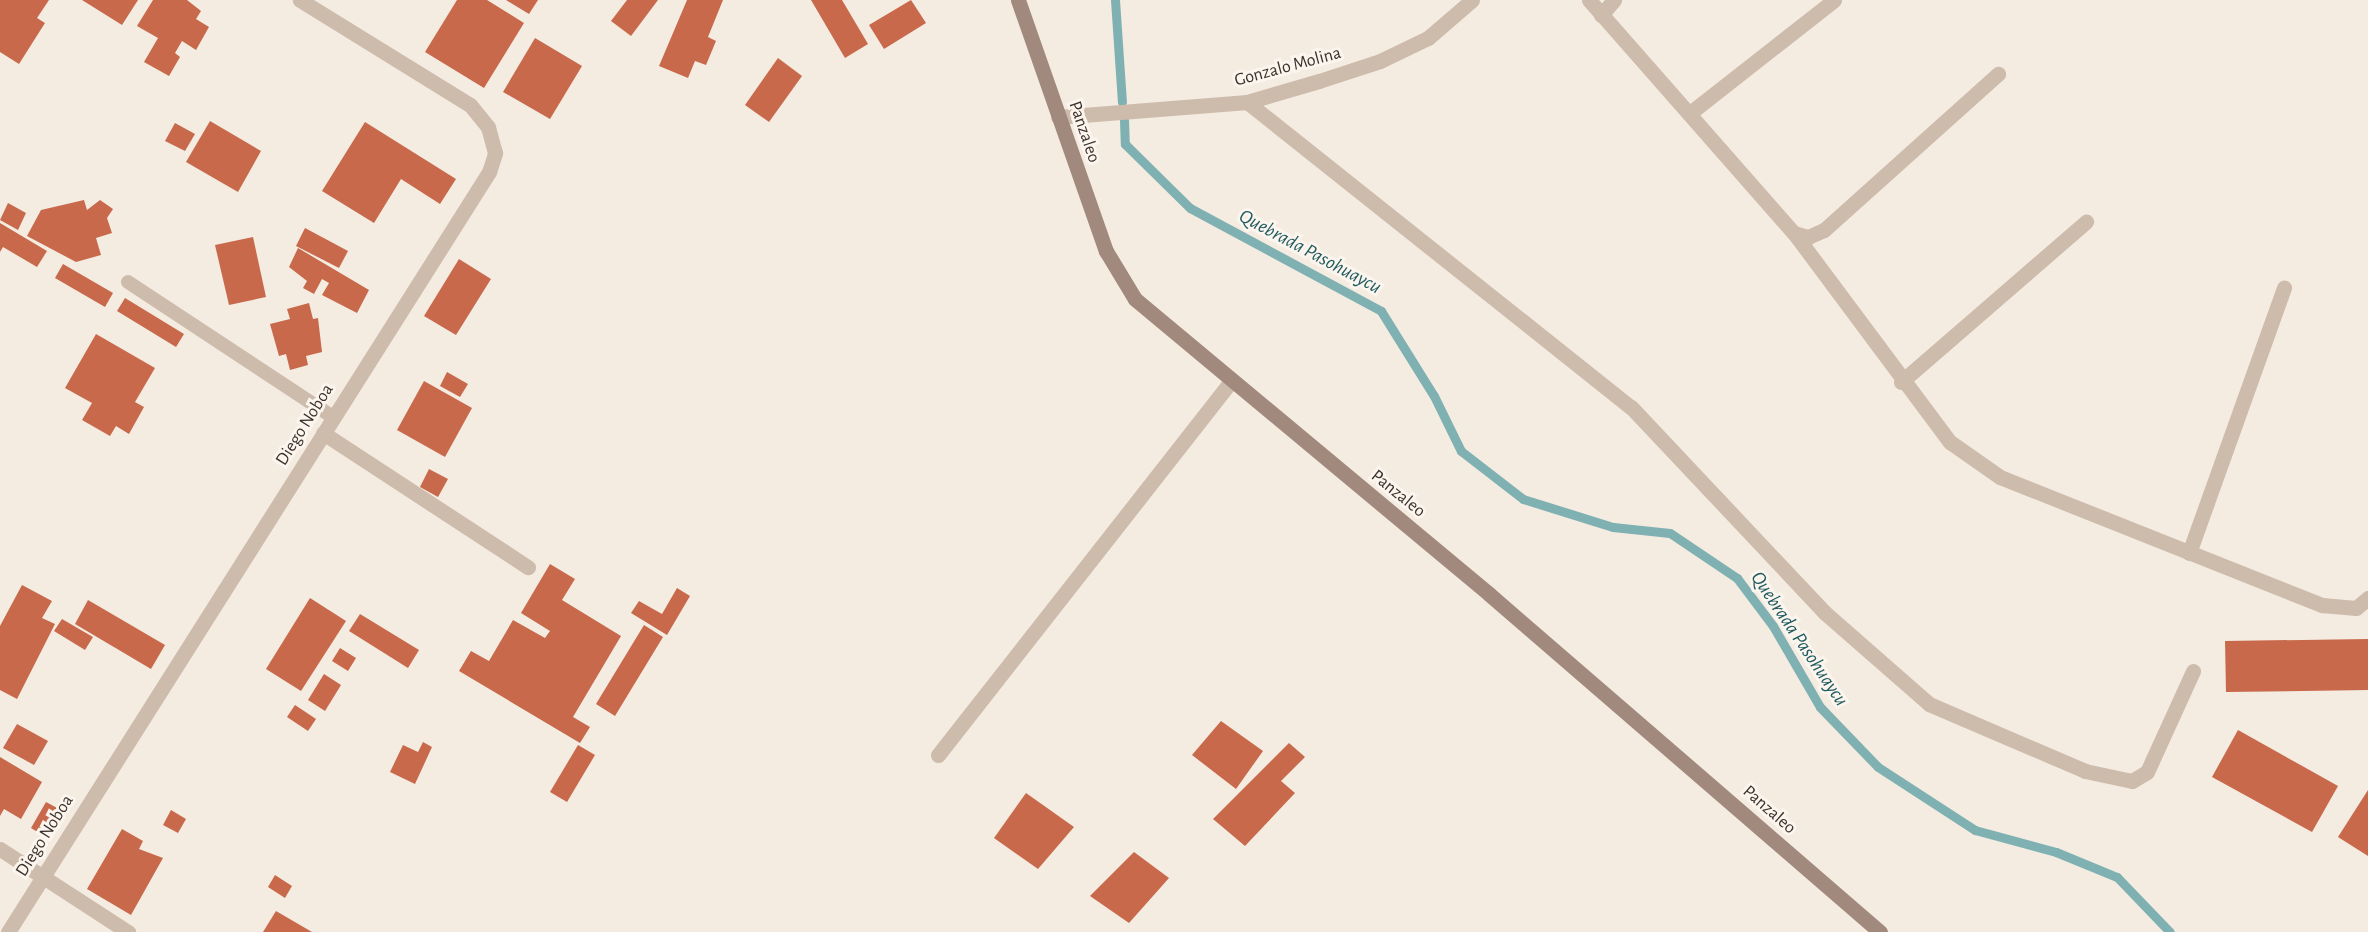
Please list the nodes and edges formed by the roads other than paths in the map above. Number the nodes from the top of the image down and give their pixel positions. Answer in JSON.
{"nodes":[{"id":1,"x":300,"y":0,"type":"edge"},
{"id":2,"x":1018,"y":0,"type":"edge"},
{"id":3,"x":1472,"y":0,"type":"edge"},
{"id":4,"x":1589,"y":0,"type":"edge"},
{"id":5,"x":1614,"y":0,"type":"edge"},
{"id":6,"x":1834,"y":0,"type":"edge"},
{"id":7,"x":1601,"y":15,"type":"junction"},
{"id":8,"x":1998,"y":74,"type":"dead end"},
{"id":9,"x":1247,"y":102,"type":"junction"},
{"id":10,"x":1690,"y":113,"type":"junction"},
{"id":11,"x":1058,"y":117,"type":"junction"},
{"id":12,"x":2086,"y":222,"type":"dead end"},
{"id":13,"x":1794,"y":232,"type":"junction"},
{"id":14,"x":128,"y":282,"type":"dead end"},
{"id":15,"x":2284,"y":288,"type":"dead end"},
{"id":16,"x":1230,"y":382,"type":"junction"},
{"id":17,"x":1901,"y":382,"type":"junction"},
{"id":18,"x":333,"y":417,"type":"junction"},
{"id":19,"x":322,"y":433,"type":"junction"},
{"id":20,"x":2188,"y":553,"type":"junction"},
{"id":21,"x":528,"y":567,"type":"dead end"},
{"id":22,"x":2368,"y":598,"type":"edge"},
{"id":23,"x":2193,"y":671,"type":"dead end"},
{"id":24,"x":938,"y":755,"type":"dead end"},
{"id":25,"x":0,"y":849,"type":"edge"},
{"id":26,"x":42,"y":876,"type":"junction"},
{"id":27,"x":8,"y":932,"type":"edge"},
{"id":28,"x":128,"y":932,"type":"edge"},
{"id":29,"x":1880,"y":932,"type":"edge"}],
"edges":[{"from":1,"to":18,"type":"street","name":"Diego Noboa"},
{"from":2,"to":11,"type":"street","name":"Panzaleo"},
{"from":3,"to":9,"type":"street","name":"Gonzalo Molina"},
{"from":4,"to":7,"type":"street"},
{"from":5,"to":7,"type":"street"},
{"from":6,"to":10,"type":"street"},
{"from":7,"to":10,"type":"street"},
{"from":8,"to":13,"type":"street"},
{"from":9,"to":11,"type":"street","name":"Gonzalo Molina"},
{"from":9,"to":23,"type":"street"},
{"from":10,"to":13,"type":"street"},
{"from":11,"to":16,"type":"street","name":"Panzaleo"},
{"from":12,"to":17,"type":"street"},
{"from":13,"to":17,"type":"street"},
{"from":14,"to":18,"type":"lane"},
{"from":15,"to":20,"type":"street"},
{"from":16,"to":24,"type":"street"},
{"from":16,"to":29,"type":"street","name":"Panzaleo"},
{"from":17,"to":20,"type":"street"},
{"from":18,"to":19,"type":"street","name":"Diego Noboa"},
{"from":19,"to":21,"type":"street"},
{"from":19,"to":26,"type":"street","name":"Diego Noboa"},
{"from":20,"to":22,"type":"street"},
{"from":25,"to":26,"type":"street"},
{"from":26,"to":27,"type":"street","name":"Diego Noboa"},
{"from":26,"to":28,"type":"street"}]}
